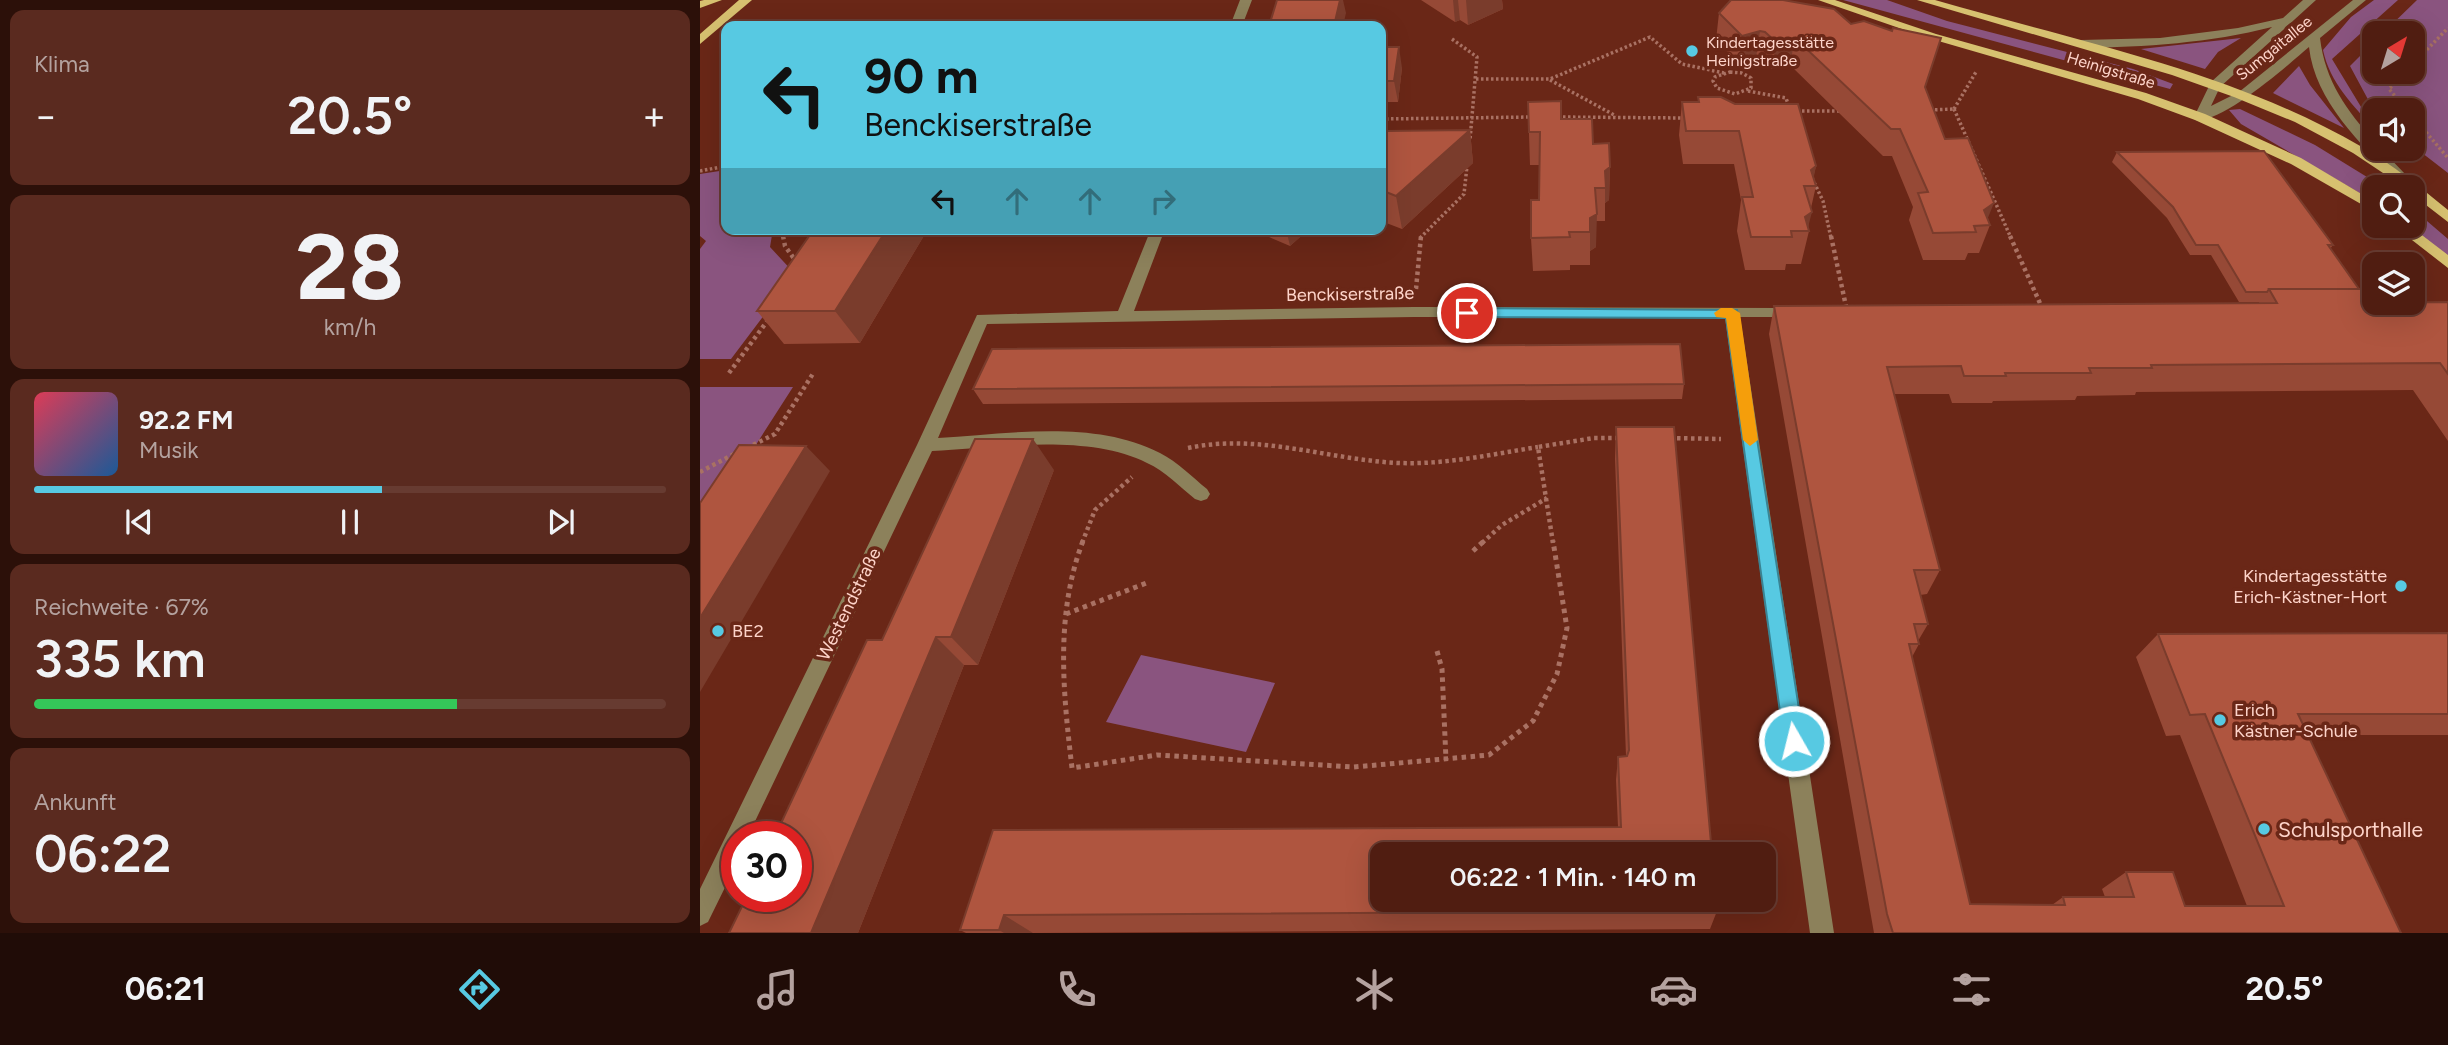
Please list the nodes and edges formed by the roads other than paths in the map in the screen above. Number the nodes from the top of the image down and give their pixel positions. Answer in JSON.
{"nodes":[{"id":1,"x":716,"y":0,"type":"edge"},
{"id":2,"x":746,"y":0,"type":"edge"},
{"id":3,"x":1246,"y":0,"type":"edge"},
{"id":4,"x":1824,"y":0,"type":"edge"},
{"id":5,"x":1923,"y":0,"type":"edge"},
{"id":6,"x":2310,"y":0,"type":"edge"},
{"id":7,"x":2360,"y":0,"type":"edge"},
{"id":8,"x":700,"y":5,"type":"edge"},
{"id":9,"x":2289,"y":20,"type":"junction"},
{"id":10,"x":722,"y":21,"type":"edge"},
{"id":11,"x":1238,"y":21,"type":"edge"},
{"id":12,"x":721,"y":22,"type":"edge"},
{"id":13,"x":2314,"y":37,"type":"junction"},
{"id":14,"x":700,"y":40,"type":"edge"},
{"id":15,"x":2081,"y":44,"type":"junction"},
{"id":16,"x":2215,"y":85,"type":"junction"},
{"id":17,"x":2243,"y":95,"type":"junction"},
{"id":18,"x":2200,"y":117,"type":"junction"},
{"id":19,"x":2394,"y":175,"type":"edge"},
{"id":20,"x":2400,"y":175,"type":"edge"},
{"id":21,"x":2425,"y":198,"type":"edge"},
{"id":22,"x":2362,"y":200,"type":"edge"},
{"id":23,"x":2448,"y":217,"type":"edge"},
{"id":24,"x":1156,"y":235,"type":"edge"},
{"id":25,"x":2416,"y":238,"type":"edge"},
{"id":26,"x":2448,"y":263,"type":"edge"},
{"id":27,"x":1847,"y":311,"type":"edge"},
{"id":28,"x":1732,"y":313,"type":"junction"},
{"id":29,"x":1124,"y":316,"type":"junction"},
{"id":30,"x":958,"y":370,"type":"joint"},
{"id":31,"x":926,"y":445,"type":"junction"},
{"id":32,"x":1201,"y":494,"type":"dead end"},
{"id":33,"x":745,"y":821,"type":"edge"},
{"id":34,"x":721,"y":870,"type":"edge"},
{"id":35,"x":700,"y":914,"type":"edge"},
{"id":36,"x":1822,"y":933,"type":"edge"}],
"edges":[{"from":1,"to":8,"type":"main road"},
{"from":2,"to":10,"type":"main road"},
{"from":3,"to":11,"type":"street"},
{"from":4,"to":18,"type":"main road","name":"Heinigstraße"},
{"from":5,"to":15,"type":"main road","name":"Heinigstraße"},
{"from":6,"to":9,"type":"street","name":"Sumgaitallee"},
{"from":7,"to":13,"type":"street","name":"Sumgaitallee"},
{"from":9,"to":15,"type":"street"},
{"from":9,"to":16,"type":"street","name":"Sumgaitallee"},
{"from":12,"to":14,"type":"main road"},
{"from":13,"to":17,"type":"street","name":"Sumgaitallee"},
{"from":13,"to":20,"type":"street"},
{"from":15,"to":16,"type":"main road","name":"Heinigstraße"},
{"from":16,"to":17,"type":"main road","name":"Heinigstraße"},
{"from":16,"to":18,"type":"street","name":"Sumgaitallee"},
{"from":17,"to":18,"type":"street","name":"Sumgaitallee"},
{"from":17,"to":19,"type":"main road","name":"Heinigstraße"},
{"from":18,"to":22,"type":"main road","name":"Heinigstraße"},
{"from":21,"to":23,"type":"main road","name":"Heinigstraße"},
{"from":24,"to":29,"type":"street"},
{"from":25,"to":26,"type":"main road"},
{"from":27,"to":28,"type":"street","name":"Benckiserstraße"},
{"from":28,"to":29,"type":"street","name":"Benckiserstraße"},
{"from":28,"to":36,"type":"street"},
{"from":29,"to":30,"type":"street","name":"Benckiserstraße"},
{"from":30,"to":31,"type":"street","name":"Westendstraße"},
{"from":31,"to":32,"type":"street"},
{"from":31,"to":33,"type":"street","name":"Westendstraße"},
{"from":34,"to":35,"type":"street","name":"Westendstraße"}]}
